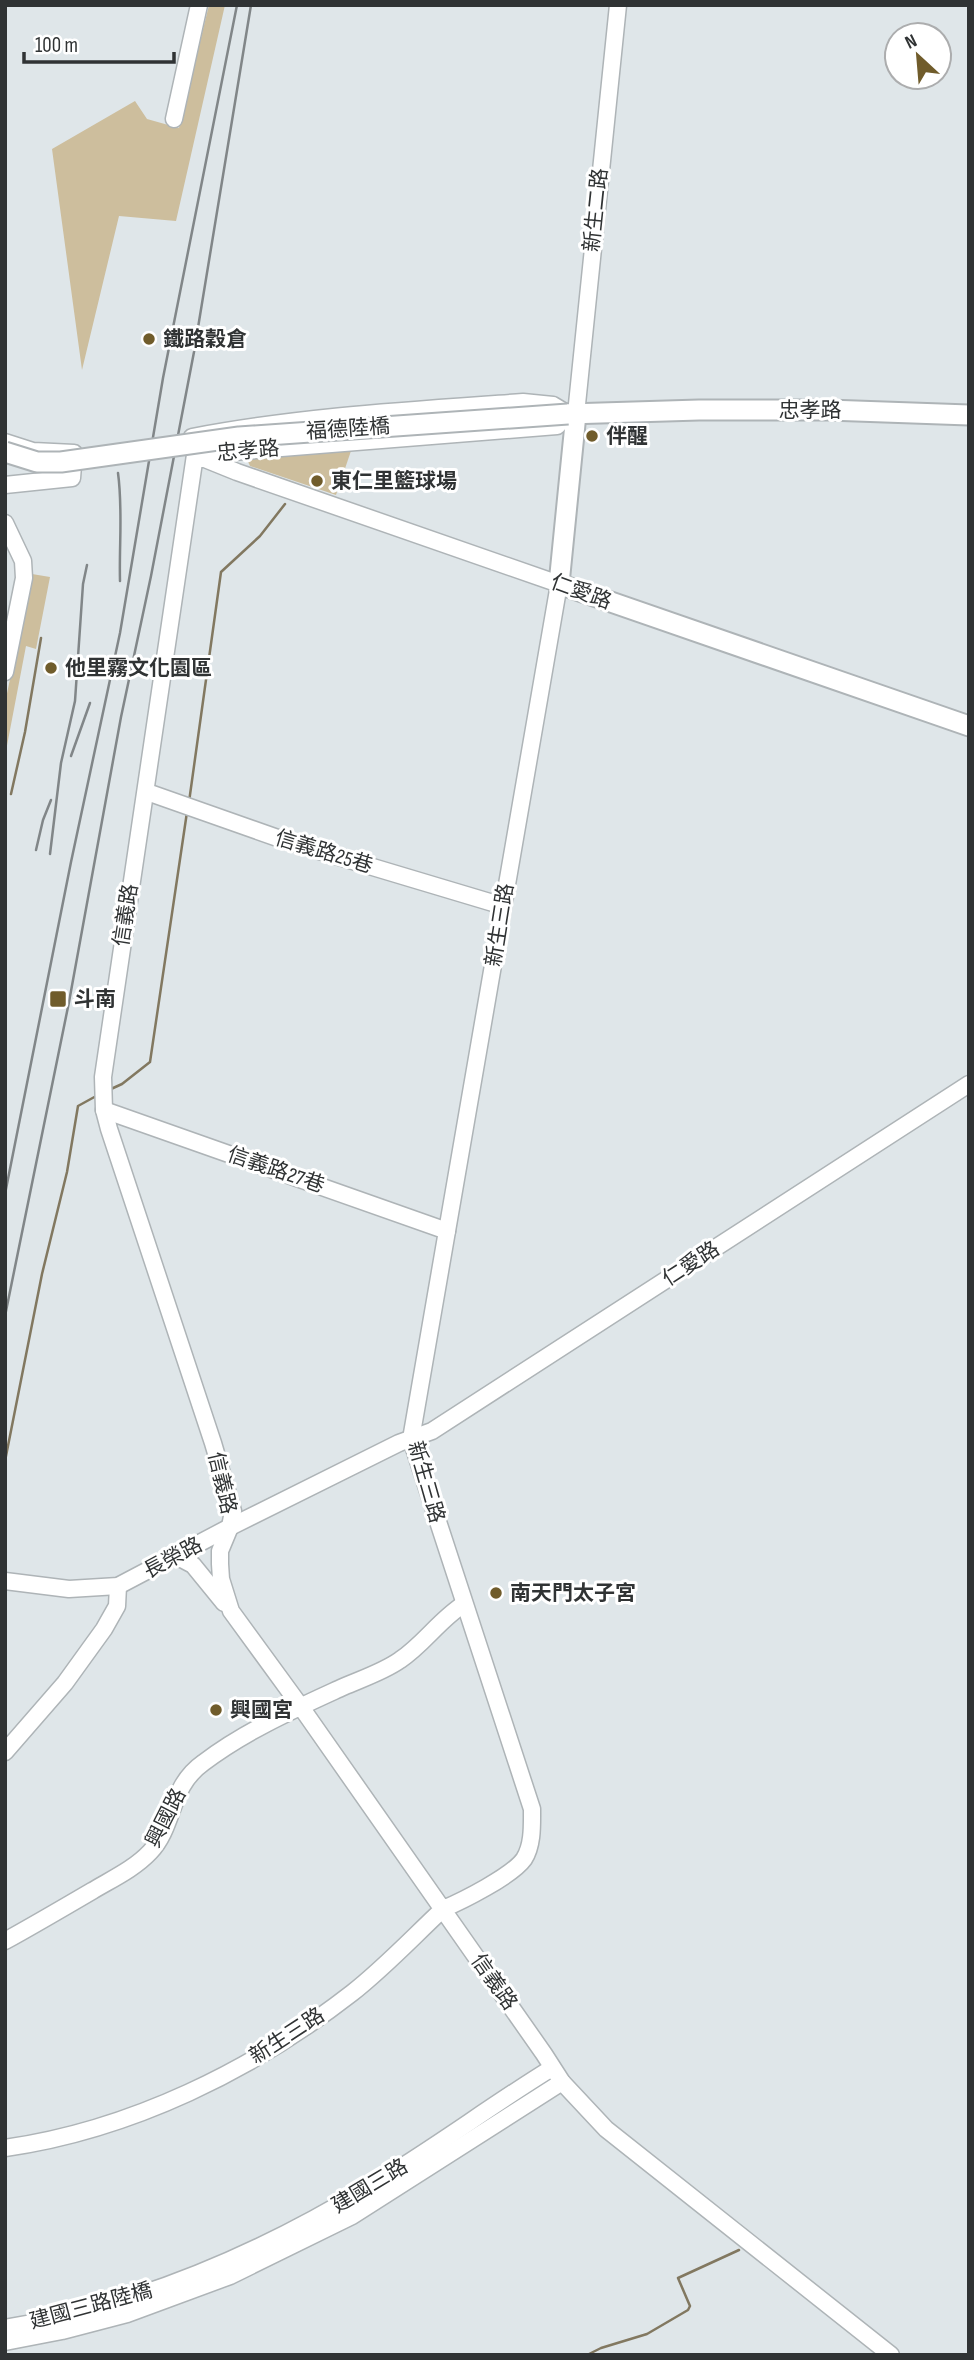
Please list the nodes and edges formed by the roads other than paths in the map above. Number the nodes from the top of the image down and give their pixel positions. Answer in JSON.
{"nodes":[{"id":1,"x":199,"y":5,"type":"edge"},
{"id":2,"x":618,"y":5,"type":"edge"},
{"id":3,"x":173,"y":119,"type":"dead end"},
{"id":4,"x":572,"y":414,"type":"junction"},
{"id":5,"x":969,"y":415,"type":"edge"},
{"id":6,"x":5,"y":442,"type":"edge"},
{"id":7,"x":5,"y":452,"type":"edge"},
{"id":8,"x":194,"y":455,"type":"junction"},
{"id":9,"x":5,"y":485,"type":"edge"},
{"id":10,"x":5,"y":523,"type":"edge"},
{"id":11,"x":559,"y":584,"type":"junction"},
{"id":12,"x":5,"y":672,"type":"edge"},
{"id":13,"x":969,"y":726,"type":"edge"},
{"id":14,"x":147,"y":792,"type":"junction"},
{"id":15,"x":503,"y":906,"type":"junction"},
{"id":16,"x":969,"y":1084,"type":"edge"},
{"id":17,"x":104,"y":1110,"type":"junction"},
{"id":18,"x":447,"y":1231,"type":"junction"},
{"id":19,"x":411,"y":1439,"type":"junction"},
{"id":20,"x":230,"y":1527,"type":"junction"},
{"id":21,"x":176,"y":1556,"type":"junction"},
{"id":22,"x":5,"y":1580,"type":"edge"},
{"id":23,"x":118,"y":1586,"type":"junction"},
{"id":24,"x":464,"y":1604,"type":"junction"},
{"id":25,"x":231,"y":1611,"type":"junction"},
{"id":26,"x":301,"y":1707,"type":"junction"},
{"id":27,"x":5,"y":1752,"type":"edge"},
{"id":28,"x":443,"y":1909,"type":"junction"},
{"id":29,"x":5,"y":1941,"type":"edge"},
{"id":30,"x":552,"y":2068,"type":"junction"},
{"id":31,"x":562,"y":2082,"type":"junction"},
{"id":32,"x":5,"y":2148,"type":"edge"},
{"id":33,"x":180,"y":2288,"type":"junction"},
{"id":34,"x":5,"y":2328,"type":"edge"},
{"id":35,"x":5,"y":2342,"type":"edge"},
{"id":36,"x":891,"y":2355,"type":"edge"}],
"edges":[{"from":1,"to":3,"type":"street"},
{"from":2,"to":4,"type":"street","name":"新生二路"},
{"from":4,"to":5,"type":"main road","name":"忠孝路"},
{"from":4,"to":7,"type":"main road","name":"福德陸橋","bridge":true},
{"from":4,"to":8,"type":"street","name":"忠孝路"},
{"from":4,"to":8,"type":"street","name":"忠孝路"},
{"from":4,"to":11,"type":"main road","name":"新生三路"},
{"from":6,"to":9,"type":"street"},
{"from":8,"to":11,"type":"street","name":"仁愛路"},
{"from":8,"to":14,"type":"street","name":"信義路"},
{"from":10,"to":12,"type":"street"},
{"from":11,"to":13,"type":"main road","name":"仁愛路"},
{"from":11,"to":15,"type":"street","name":"新生三路"},
{"from":14,"to":15,"type":"street","name":"信義路25巷"},
{"from":14,"to":17,"type":"street","name":"信義路"},
{"from":15,"to":18,"type":"street","name":"新生三路"},
{"from":16,"to":19,"type":"street","name":"仁愛路"},
{"from":17,"to":18,"type":"street","name":"信義路27巷"},
{"from":17,"to":20,"type":"street","name":"信義路"},
{"from":18,"to":19,"type":"street","name":"新生三路"},
{"from":19,"to":20,"type":"street","name":"長榮路"},
{"from":19,"to":24,"type":"street","name":"新生三路"},
{"from":20,"to":21,"type":"street","name":"長榮路"},
{"from":20,"to":25,"type":"street","name":"信義路"},
{"from":21,"to":23,"type":"street","name":"長榮路"},
{"from":21,"to":25,"type":"street"},
{"from":22,"to":23,"type":"street"},
{"from":23,"to":27,"type":"street","name":"長榮路"},
{"from":24,"to":26,"type":"street","name":"興國路"},
{"from":24,"to":28,"type":"street","name":"新生三路"},
{"from":25,"to":26,"type":"street","name":"信義路"},
{"from":26,"to":28,"type":"street","name":"信義路"},
{"from":26,"to":29,"type":"street","name":"興國路"},
{"from":28,"to":30,"type":"street","name":"信義路"},
{"from":28,"to":32,"type":"street","name":"新生三路"},
{"from":30,"to":31,"type":"street","name":"信義路"},
{"from":30,"to":33,"type":"street","name":"建國三路"},
{"from":31,"to":33,"type":"street","name":"建國三路"},
{"from":31,"to":36,"type":"street","name":"信義路"},
{"from":33,"to":34,"type":"street","name":"建國三路陸橋"},
{"from":33,"to":35,"type":"street","name":"建國三路陸橋"}]}
